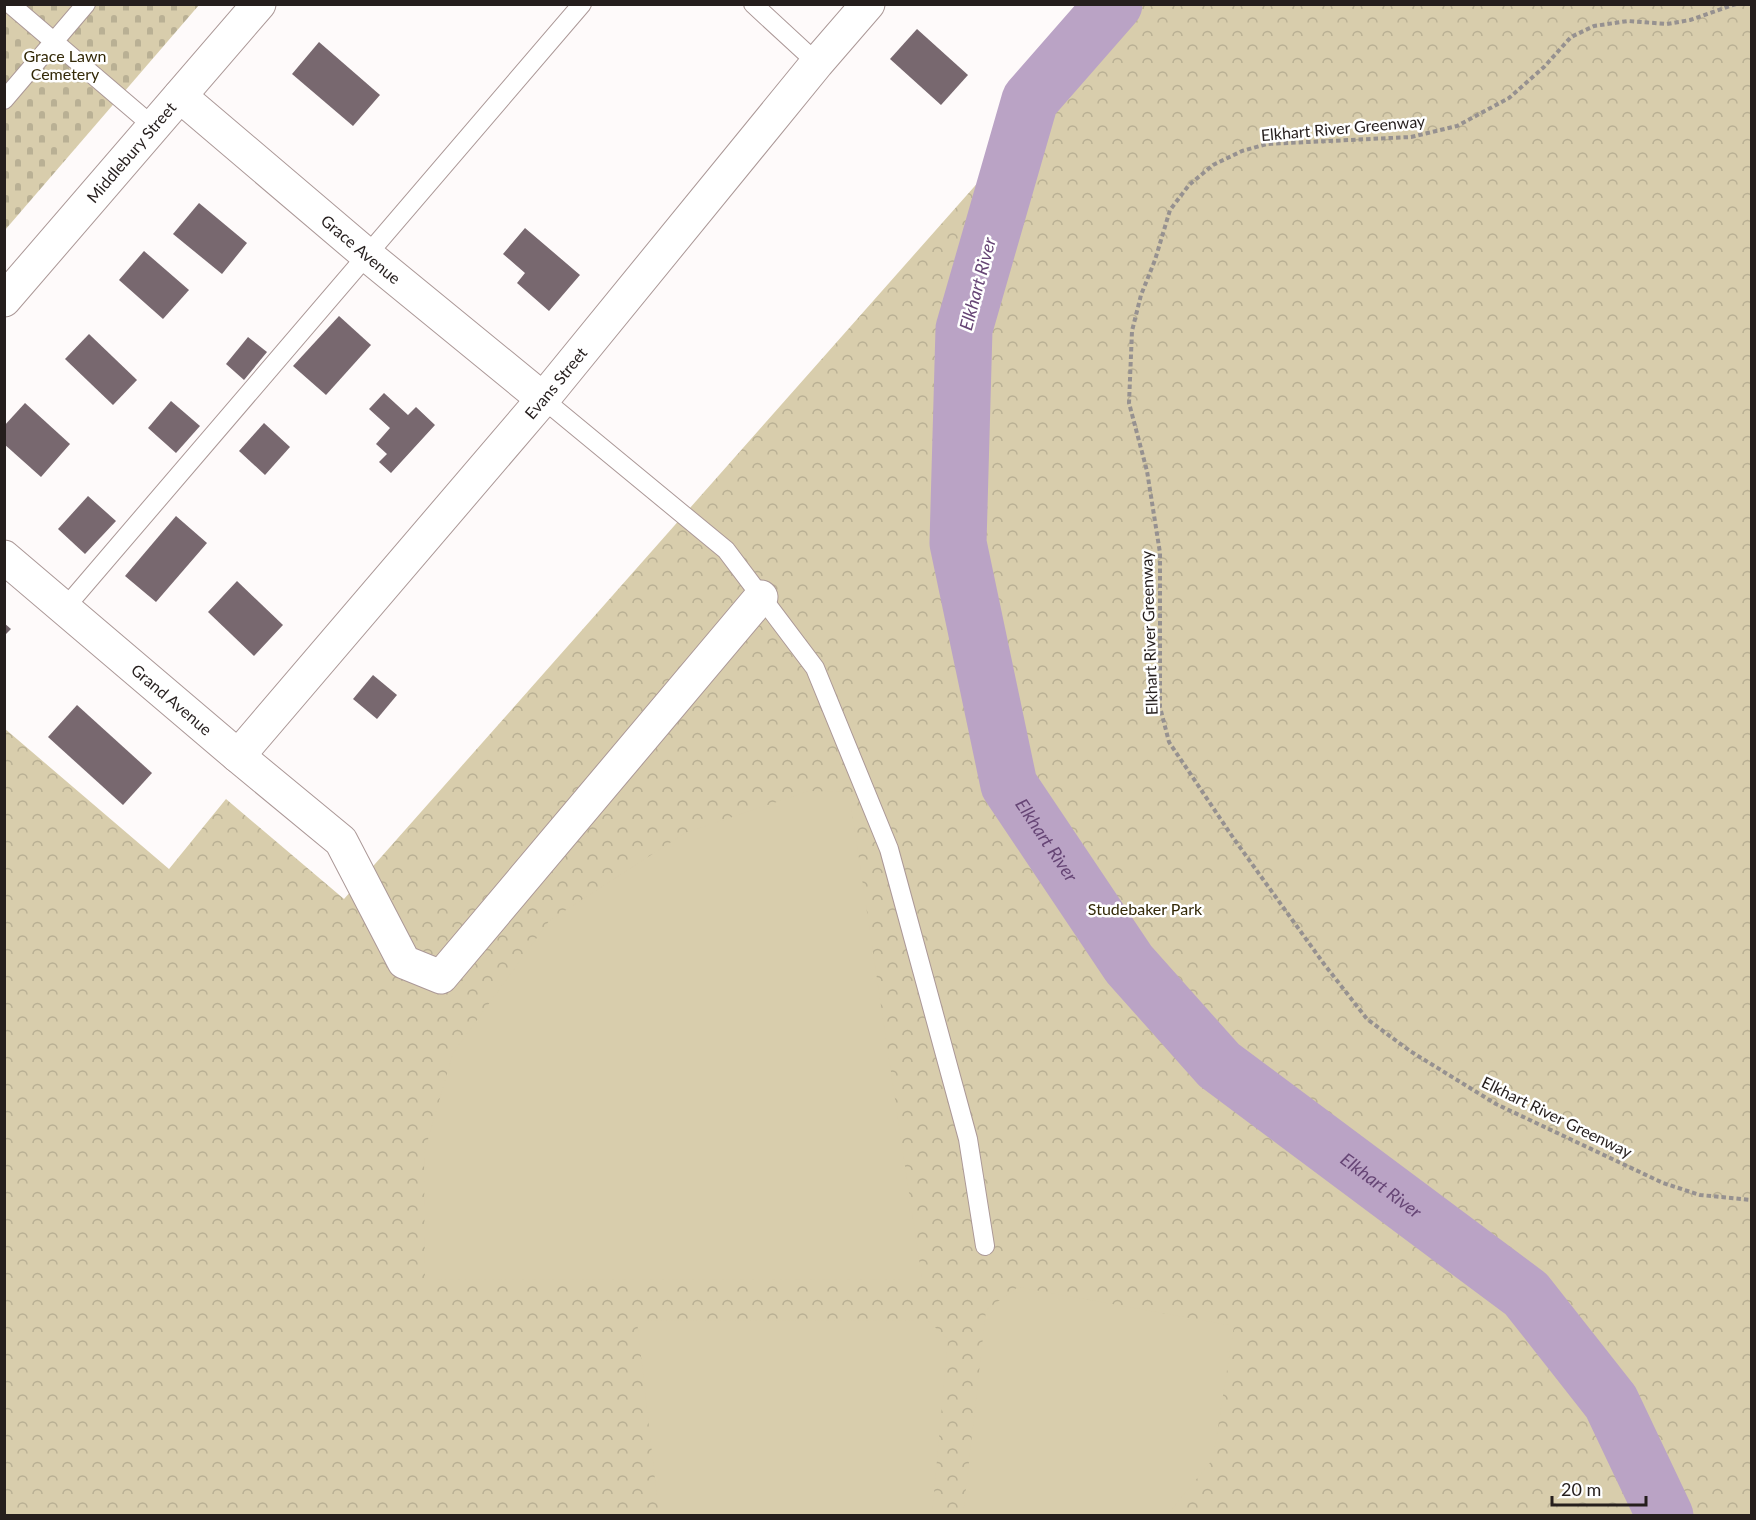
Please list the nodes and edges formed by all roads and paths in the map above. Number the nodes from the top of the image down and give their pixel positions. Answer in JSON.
{"nodes":[{"id":1,"x":10,"y":4,"type":"edge"},
{"id":2,"x":86,"y":4,"type":"edge"},
{"id":3,"x":259,"y":4,"type":"edge"},
{"id":4,"x":582,"y":4,"type":"edge"},
{"id":5,"x":753,"y":4,"type":"edge"},
{"id":6,"x":868,"y":4,"type":"edge"},
{"id":7,"x":1736,"y":4,"type":"edge"},
{"id":8,"x":54,"y":42,"type":"junction"},
{"id":9,"x":818,"y":63,"type":"junction"},
{"id":10,"x":180,"y":96,"type":"junction"},
{"id":11,"x":4,"y":100,"type":"edge"},
{"id":12,"x":154,"y":127,"type":"junction"},
{"id":13,"x":367,"y":255,"type":"junction"},
{"id":14,"x":4,"y":300,"type":"edge"},
{"id":15,"x":543,"y":399,"type":"junction"},
{"id":16,"x":4,"y":557,"type":"edge"},
{"id":17,"x":761,"y":597,"type":"junction"},
{"id":18,"x":64,"y":609,"type":"junction"},
{"id":19,"x":237,"y":756,"type":"junction"},
{"id":20,"x":1752,"y":1200,"type":"edge"},
{"id":21,"x":985,"y":1246,"type":"dead end"}],
"edges":[{"from":1,"to":8,"type":"lane"},
{"from":2,"to":8,"type":"lane"},
{"from":3,"to":10,"type":"street","name":"Middlebury Street"},
{"from":4,"to":13,"type":"lane"},
{"from":5,"to":9,"type":"lane"},
{"from":6,"to":9,"type":"street","name":"Evans Street"},
{"from":7,"to":20,"type":"path","name":"Elkhart River Greenway"},
{"from":8,"to":11,"type":"lane"},
{"from":8,"to":12,"type":"lane"},
{"from":9,"to":15,"type":"street","name":"Evans Street"},
{"from":10,"to":12,"type":"street","name":"Middlebury Street"},
{"from":10,"to":13,"type":"street","name":"Grace Avenue"},
{"from":12,"to":14,"type":"street","name":"Middlebury Street"},
{"from":13,"to":15,"type":"street","name":"Grace Avenue"},
{"from":13,"to":18,"type":"lane"},
{"from":15,"to":17,"type":"lane"},
{"from":15,"to":19,"type":"street","name":"Evans Street"},
{"from":16,"to":18,"type":"street","name":"Grand Avenue"},
{"from":17,"to":19,"type":"street","name":"Grand Avenue"},
{"from":17,"to":21,"type":"lane"},
{"from":18,"to":19,"type":"street","name":"Grand Avenue"}]}
